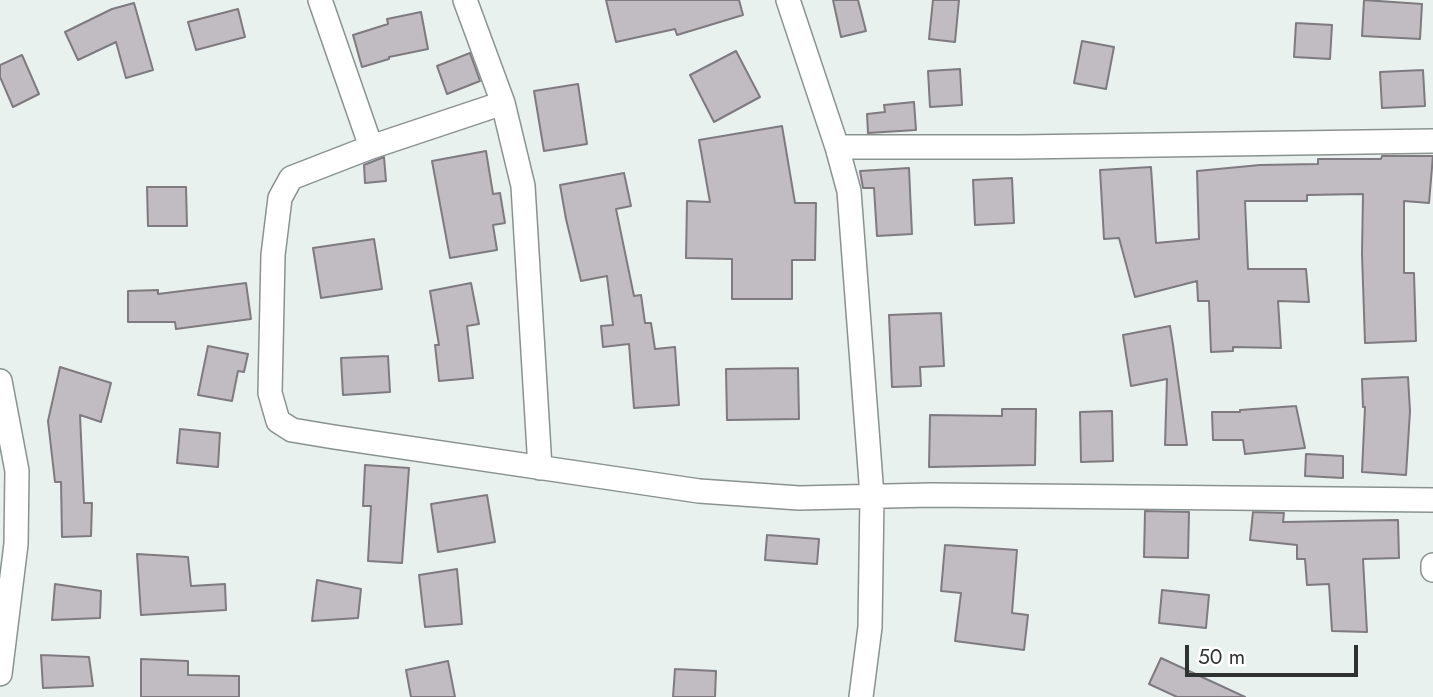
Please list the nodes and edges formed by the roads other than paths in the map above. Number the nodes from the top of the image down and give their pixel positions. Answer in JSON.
{"nodes":[{"id":1,"x":320,"y":0,"type":"edge"},
{"id":2,"x":465,"y":0,"type":"edge"},
{"id":3,"x":788,"y":0,"type":"edge"},
{"id":4,"x":503,"y":103,"type":"junction"},
{"id":5,"x":1433,"y":141,"type":"edge"},
{"id":6,"x":370,"y":147,"type":"junction"},
{"id":7,"x":837,"y":147,"type":"junction"},
{"id":8,"x":0,"y":381,"type":"edge"},
{"id":9,"x":540,"y":468,"type":"junction"},
{"id":10,"x":872,"y":496,"type":"junction"},
{"id":11,"x":1433,"y":500,"type":"edge"},
{"id":12,"x":0,"y":674,"type":"edge"},
{"id":13,"x":860,"y":697,"type":"edge"}],
"edges":[{"from":1,"to":6,"type":"street"},
{"from":2,"to":4,"type":"street"},
{"from":3,"to":7,"type":"street"},
{"from":4,"to":6,"type":"street"},
{"from":4,"to":9,"type":"street"},
{"from":5,"to":7,"type":"street"},
{"from":6,"to":9,"type":"street"},
{"from":7,"to":10,"type":"street"},
{"from":8,"to":12,"type":"street"},
{"from":9,"to":10,"type":"street"},
{"from":10,"to":11,"type":"street"},
{"from":10,"to":13,"type":"street"}]}
